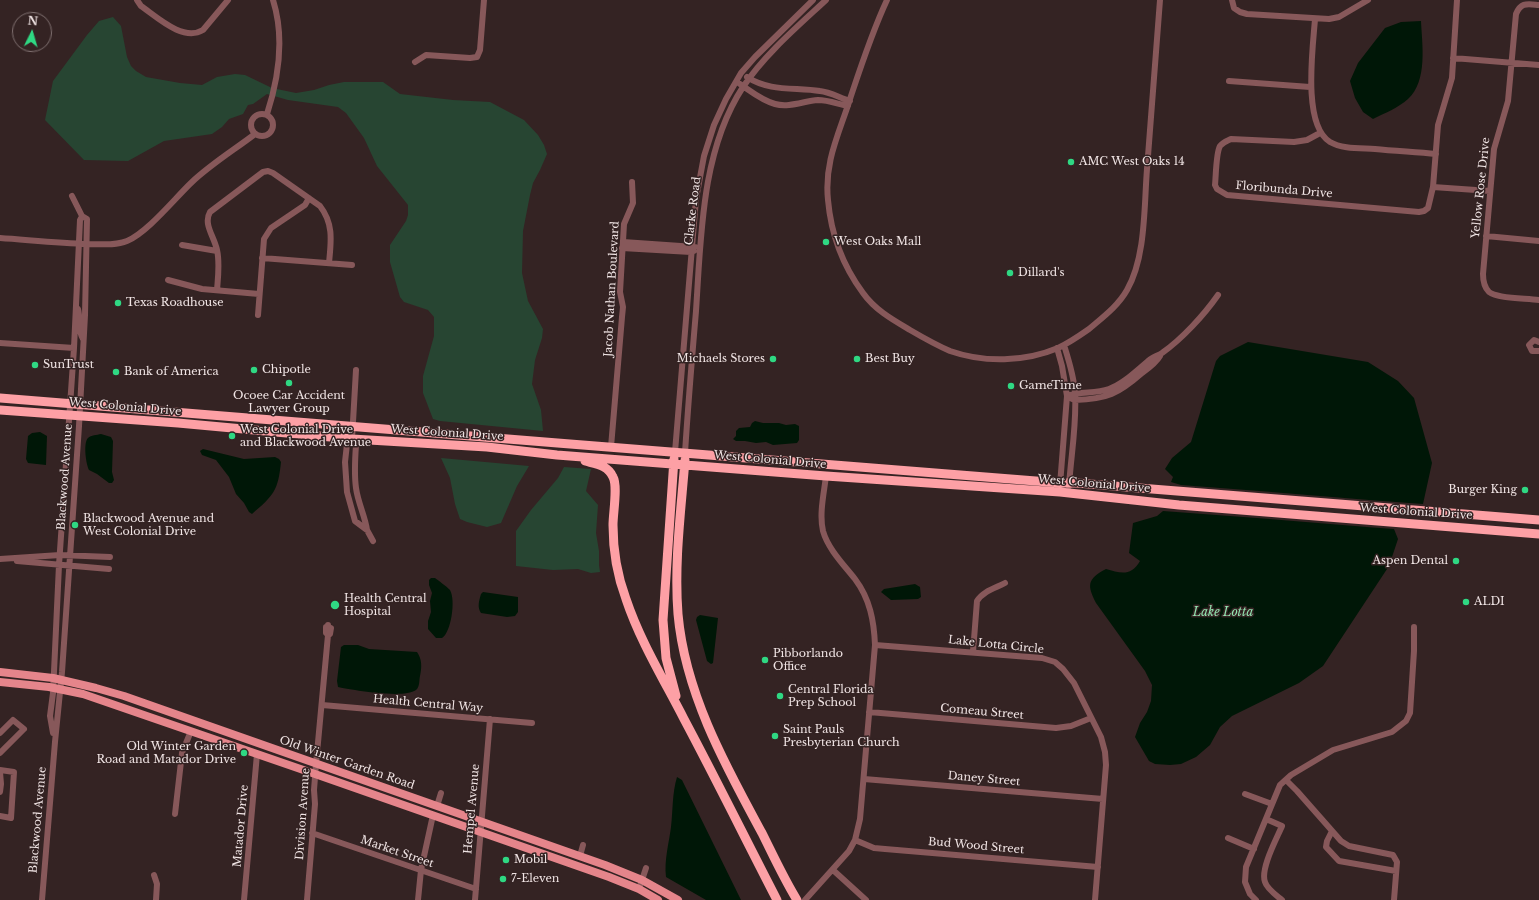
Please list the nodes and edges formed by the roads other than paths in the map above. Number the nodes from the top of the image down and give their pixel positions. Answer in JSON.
{"nodes":[{"id":1,"x":137,"y":0,"type":"edge"},
{"id":2,"x":228,"y":0,"type":"edge"},
{"id":3,"x":273,"y":0,"type":"edge"},
{"id":4,"x":484,"y":0,"type":"edge"},
{"id":5,"x":813,"y":0,"type":"edge"},
{"id":6,"x":826,"y":0,"type":"edge"},
{"id":7,"x":887,"y":0,"type":"edge"},
{"id":8,"x":1160,"y":0,"type":"edge"},
{"id":9,"x":1232,"y":0,"type":"edge"},
{"id":10,"x":1368,"y":0,"type":"edge"},
{"id":11,"x":1457,"y":0,"type":"edge"},
{"id":12,"x":1539,"y":5,"type":"edge"},
{"id":13,"x":1315,"y":19,"type":"junction"},
{"id":14,"x":1453,"y":58,"type":"junction"},
{"id":15,"x":415,"y":62,"type":"dead end"},
{"id":16,"x":1511,"y":62,"type":"junction"},
{"id":17,"x":1539,"y":65,"type":"edge"},
{"id":18,"x":741,"y":73,"type":"junction"},
{"id":19,"x":749,"y":78,"type":"junction"},
{"id":20,"x":1228,"y":81,"type":"dead end"},
{"id":21,"x":736,"y":82,"type":"junction"},
{"id":22,"x":743,"y":86,"type":"junction"},
{"id":23,"x":1310,"y":87,"type":"junction"},
{"id":24,"x":849,"y":104,"type":"junction"},
{"id":25,"x":267,"y":114,"type":"junction"},
{"id":26,"x":1320,"y":133,"type":"junction"},
{"id":27,"x":255,"y":134,"type":"junction"},
{"id":28,"x":1436,"y":154,"type":"junction"},
{"id":29,"x":632,"y":182,"type":"dead end"},
{"id":30,"x":1433,"y":187,"type":"junction"},
{"id":31,"x":1490,"y":191,"type":"junction"},
{"id":32,"x":72,"y":196,"type":"dead end"},
{"id":33,"x":309,"y":198,"type":"junction"},
{"id":34,"x":82,"y":216,"type":"junction"},
{"id":35,"x":1486,"y":236,"type":"junction"},
{"id":36,"x":0,"y":238,"type":"edge"},
{"id":37,"x":1539,"y":241,"type":"edge"},
{"id":38,"x":78,"y":244,"type":"junction"},
{"id":39,"x":87,"y":244,"type":"junction"},
{"id":40,"x":623,"y":245,"type":"junction"},
{"id":41,"x":182,"y":246,"type":"dead end"},
{"id":42,"x":701,"y":247,"type":"junction"},
{"id":43,"x":691,"y":249,"type":"junction"},
{"id":44,"x":217,"y":251,"type":"junction"},
{"id":45,"x":262,"y":258,"type":"junction"},
{"id":46,"x":329,"y":263,"type":"junction"},
{"id":47,"x":352,"y":265,"type":"dead end"},
{"id":48,"x":168,"y":280,"type":"dead end"},
{"id":49,"x":217,"y":290,"type":"junction"},
{"id":50,"x":260,"y":294,"type":"junction"},
{"id":51,"x":1218,"y":295,"type":"dead end"},
{"id":52,"x":1539,"y":300,"type":"edge"},
{"id":53,"x":76,"y":304,"type":"junction"},
{"id":54,"x":258,"y":315,"type":"dead end"},
{"id":55,"x":84,"y":339,"type":"junction"},
{"id":56,"x":1539,"y":342,"type":"edge"},
{"id":57,"x":0,"y":343,"type":"edge"},
{"id":58,"x":1064,"y":345,"type":"junction"},
{"id":59,"x":74,"y":348,"type":"junction"},
{"id":60,"x":1057,"y":348,"type":"junction"},
{"id":61,"x":1539,"y":350,"type":"edge"},
{"id":62,"x":1162,"y":353,"type":"junction"},
{"id":63,"x":356,"y":370,"type":"dead end"},
{"id":64,"x":1075,"y":392,"type":"junction"},
{"id":65,"x":1067,"y":396,"type":"junction"},
{"id":66,"x":0,"y":398,"type":"edge"},
{"id":67,"x":1075,"y":400,"type":"junction"},
{"id":68,"x":70,"y":404,"type":"junction"},
{"id":69,"x":80,"y":405,"type":"junction"},
{"id":70,"x":0,"y":410,"type":"edge"},
{"id":71,"x":69,"y":415,"type":"junction"},
{"id":72,"x":79,"y":416,"type":"junction"},
{"id":73,"x":353,"y":426,"type":"junction"},
{"id":74,"x":352,"y":439,"type":"junction"},
{"id":75,"x":611,"y":447,"type":"junction"},
{"id":76,"x":675,"y":452,"type":"junction"},
{"id":77,"x":685,"y":453,"type":"junction"},
{"id":78,"x":557,"y":454,"type":"junction"},
{"id":79,"x":674,"y":464,"type":"junction"},
{"id":80,"x":684,"y":465,"type":"junction"},
{"id":81,"x":826,"y":465,"type":"junction"},
{"id":82,"x":844,"y":467,"type":"junction"},
{"id":83,"x":806,"y":475,"type":"junction"},
{"id":84,"x":826,"y":476,"type":"junction"},
{"id":85,"x":1065,"y":488,"type":"junction"},
{"id":86,"x":1425,"y":511,"type":"junction"},
{"id":87,"x":1539,"y":520,"type":"edge"},
{"id":88,"x":1424,"y":524,"type":"junction"},
{"id":89,"x":367,"y":530,"type":"junction"},
{"id":90,"x":1539,"y":534,"type":"edge"},
{"id":91,"x":373,"y":541,"type":"dead end"},
{"id":92,"x":60,"y":555,"type":"junction"},
{"id":93,"x":70,"y":555,"type":"junction"},
{"id":94,"x":110,"y":557,"type":"dead end"},
{"id":95,"x":0,"y":559,"type":"edge"},
{"id":96,"x":59,"y":565,"type":"junction"},
{"id":97,"x":69,"y":565,"type":"junction"},
{"id":98,"x":109,"y":570,"type":"dead end"},
{"id":99,"x":1005,"y":583,"type":"dead end"},
{"id":100,"x":328,"y":626,"type":"dead end"},
{"id":101,"x":1414,"y":627,"type":"dead end"},
{"id":102,"x":875,"y":645,"type":"junction"},
{"id":103,"x":973,"y":652,"type":"junction"},
{"id":104,"x":0,"y":672,"type":"edge"},
{"id":105,"x":57,"y":679,"type":"junction"},
{"id":106,"x":0,"y":682,"type":"edge"},
{"id":107,"x":57,"y":688,"type":"junction"},
{"id":108,"x":322,"y":705,"type":"junction"},
{"id":109,"x":869,"y":712,"type":"junction"},
{"id":110,"x":683,"y":716,"type":"junction"},
{"id":111,"x":1091,"y":718,"type":"junction"},
{"id":112,"x":490,"y":719,"type":"junction"},
{"id":113,"x":532,"y":723,"type":"dead end"},
{"id":114,"x":191,"y":731,"type":"junction"},
{"id":115,"x":0,"y":733,"type":"edge"},
{"id":116,"x":0,"y":753,"type":"edge"},
{"id":117,"x":257,"y":754,"type":"junction"},
{"id":118,"x":316,"y":764,"type":"junction"},
{"id":119,"x":0,"y":771,"type":"edge"},
{"id":120,"x":315,"y":774,"type":"junction"},
{"id":121,"x":864,"y":779,"type":"junction"},
{"id":122,"x":1286,"y":780,"type":"junction"},
{"id":123,"x":0,"y":792,"type":"edge"},
{"id":124,"x":441,"y":794,"type":"dead end"},
{"id":125,"x":1245,"y":794,"type":"dead end"},
{"id":126,"x":1103,"y":799,"type":"junction"},
{"id":127,"x":1272,"y":804,"type":"junction"},
{"id":128,"x":437,"y":806,"type":"junction"},
{"id":129,"x":174,"y":814,"type":"dead end"},
{"id":130,"x":433,"y":815,"type":"junction"},
{"id":131,"x":0,"y":816,"type":"edge"},
{"id":132,"x":1266,"y":819,"type":"junction"},
{"id":133,"x":481,"y":822,"type":"junction"},
{"id":134,"x":480,"y":831,"type":"junction"},
{"id":135,"x":1332,"y":831,"type":"junction"},
{"id":136,"x":312,"y":833,"type":"junction"},
{"id":137,"x":1228,"y":838,"type":"dead end"},
{"id":138,"x":855,"y":840,"type":"junction"},
{"id":139,"x":582,"y":845,"type":"dead end"},
{"id":140,"x":1254,"y":849,"type":"junction"},
{"id":141,"x":580,"y":856,"type":"junction"},
{"id":142,"x":1098,"y":866,"type":"junction"},
{"id":143,"x":646,"y":868,"type":"dead end"},
{"id":144,"x":422,"y":870,"type":"junction"},
{"id":145,"x":833,"y":870,"type":"junction"},
{"id":146,"x":1396,"y":871,"type":"junction"},
{"id":147,"x":154,"y":875,"type":"dead end"},
{"id":148,"x":642,"y":880,"type":"junction"},
{"id":149,"x":476,"y":889,"type":"junction"},
{"id":150,"x":639,"y":889,"type":"junction"},
{"id":151,"x":42,"y":900,"type":"edge"},
{"id":152,"x":156,"y":900,"type":"edge"},
{"id":153,"x":244,"y":900,"type":"edge"},
{"id":154,"x":307,"y":900,"type":"edge"},
{"id":155,"x":418,"y":900,"type":"edge"},
{"id":156,"x":475,"y":900,"type":"edge"},
{"id":157,"x":658,"y":900,"type":"edge"},
{"id":158,"x":678,"y":900,"type":"edge"},
{"id":159,"x":777,"y":900,"type":"edge"},
{"id":160,"x":799,"y":900,"type":"edge"},
{"id":161,"x":866,"y":900,"type":"edge"},
{"id":162,"x":1096,"y":900,"type":"edge"},
{"id":163,"x":1256,"y":900,"type":"edge"},
{"id":164,"x":1282,"y":900,"type":"edge"},
{"id":165,"x":1394,"y":900,"type":"edge"}],
"edges":[{"from":1,"to":2,"type":"street"},
{"from":3,"to":25,"type":"street"},
{"from":4,"to":15,"type":"street"},
{"from":5,"to":18,"type":"street","name":"Clarke Road"},
{"from":6,"to":19,"type":"street","name":"Clarke Road"},
{"from":7,"to":24,"type":"street"},
{"from":8,"to":58,"type":"street"},
{"from":9,"to":13,"type":"street"},
{"from":10,"to":13,"type":"street"},
{"from":11,"to":14,"type":"street"},
{"from":12,"to":16,"type":"street","name":"Yellow Rose Drive"},
{"from":13,"to":23,"type":"street"},
{"from":14,"to":16,"type":"street"},
{"from":14,"to":28,"type":"street"},
{"from":16,"to":17,"type":"street"},
{"from":16,"to":31,"type":"street","name":"Yellow Rose Drive"},
{"from":18,"to":19,"type":"street"},
{"from":18,"to":21,"type":"street","name":"Clarke Road"},
{"from":19,"to":22,"type":"street","name":"Clarke Road"},
{"from":19,"to":24,"type":"street"},
{"from":20,"to":23,"type":"street"},
{"from":21,"to":22,"type":"street"},
{"from":21,"to":43,"type":"street","name":"Clarke Road"},
{"from":22,"to":24,"type":"street"},
{"from":22,"to":42,"type":"street","name":"Clarke Road"},
{"from":23,"to":26,"type":"street"},
{"from":24,"to":60,"type":"street"},
{"from":25,"to":27,"type":"street"},
{"from":25,"to":27,"type":"street"},
{"from":26,"to":28,"type":"street"},
{"from":26,"to":30,"type":"street","name":"Floribunda Drive"},
{"from":27,"to":39,"type":"street"},
{"from":28,"to":30,"type":"street"},
{"from":29,"to":40,"type":"street","name":"Jacob Nathan Boulevard"},
{"from":30,"to":31,"type":"street"},
{"from":31,"to":35,"type":"street","name":"Yellow Rose Drive"},
{"from":32,"to":34,"type":"street","name":"Blackwood Avenue"},
{"from":33,"to":44,"type":"street"},
{"from":33,"to":45,"type":"street"},
{"from":33,"to":46,"type":"street"},
{"from":34,"to":38,"type":"street","name":"Blackwood Avenue"},
{"from":34,"to":39,"type":"street","name":"Blackwood Avenue"},
{"from":35,"to":37,"type":"street"},
{"from":35,"to":52,"type":"street","name":"Yellow Rose Drive"},
{"from":36,"to":38,"type":"street"},
{"from":38,"to":39,"type":"street"},
{"from":38,"to":53,"type":"street","name":"Blackwood Avenue"},
{"from":39,"to":55,"type":"street","name":"Blackwood Avenue"},
{"from":40,"to":43,"type":"street"},
{"from":40,"to":75,"type":"street","name":"Jacob Nathan Boulevard"},
{"from":41,"to":44,"type":"street"},
{"from":42,"to":43,"type":"street"},
{"from":42,"to":77,"type":"street","name":"Clarke Road"},
{"from":43,"to":76,"type":"street","name":"Clarke Road"},
{"from":44,"to":49,"type":"street"},
{"from":45,"to":46,"type":"street"},
{"from":45,"to":50,"type":"street"},
{"from":46,"to":47,"type":"street"},
{"from":48,"to":49,"type":"street"},
{"from":49,"to":50,"type":"street"},
{"from":50,"to":54,"type":"street"},
{"from":51,"to":62,"type":"street"},
{"from":53,"to":55,"type":"street"},
{"from":53,"to":59,"type":"street","name":"Blackwood Avenue"},
{"from":55,"to":69,"type":"street","name":"Blackwood Avenue"},
{"from":56,"to":61,"type":"street"},
{"from":57,"to":59,"type":"street"},
{"from":58,"to":60,"type":"street"},
{"from":58,"to":64,"type":"street"},
{"from":59,"to":68,"type":"street","name":"Blackwood Avenue"},
{"from":60,"to":65,"type":"street"},
{"from":62,"to":64,"type":"street"},
{"from":62,"to":67,"type":"street"},
{"from":63,"to":73,"type":"street"},
{"from":64,"to":65,"type":"street"},
{"from":64,"to":67,"type":"street"},
{"from":65,"to":67,"type":"street"},
{"from":65,"to":85,"type":"street"},
{"from":66,"to":68,"type":"highway","name":"West Colonial Drive"},
{"from":67,"to":85,"type":"street"},
{"from":68,"to":69,"type":"highway","name":"West Colonial Drive"},
{"from":68,"to":71,"type":"street","name":"Blackwood Avenue"},
{"from":69,"to":72,"type":"street","name":"Blackwood Avenue"},
{"from":69,"to":73,"type":"highway","name":"West Colonial Drive"},
{"from":70,"to":71,"type":"highway","name":"West Colonial Drive"},
{"from":71,"to":72,"type":"highway","name":"West Colonial Drive"},
{"from":71,"to":92,"type":"street","name":"Blackwood Avenue"},
{"from":72,"to":74,"type":"highway","name":"West Colonial Drive"},
{"from":72,"to":93,"type":"street","name":"Blackwood Avenue"},
{"from":73,"to":74,"type":"street"},
{"from":73,"to":75,"type":"highway","name":"West Colonial Drive"},
{"from":74,"to":78,"type":"highway","name":"West Colonial Drive"},
{"from":74,"to":89,"type":"street"},
{"from":74,"to":89,"type":"street"},
{"from":75,"to":76,"type":"highway","name":"West Colonial Drive"},
{"from":76,"to":77,"type":"highway","name":"West Colonial Drive"},
{"from":76,"to":79,"type":"highway","name":"Clarke Road"},
{"from":77,"to":80,"type":"highway","name":"Clarke Road"},
{"from":77,"to":81,"type":"highway","name":"West Colonial Drive"},
{"from":78,"to":79,"type":"highway","name":"West Colonial Drive"},
{"from":78,"to":110,"type":"highway"},
{"from":79,"to":80,"type":"highway","name":"West Colonial Drive"},
{"from":79,"to":110,"type":"highway","name":"Clarke Road"},
{"from":80,"to":83,"type":"highway","name":"West Colonial Drive"},
{"from":80,"to":160,"type":"highway","name":"Clarke Road"},
{"from":81,"to":82,"type":"highway","name":"West Colonial Drive"},
{"from":81,"to":83,"type":"highway"},
{"from":82,"to":84,"type":"highway"},
{"from":82,"to":85,"type":"highway","name":"West Colonial Drive"},
{"from":83,"to":84,"type":"highway","name":"West Colonial Drive"},
{"from":84,"to":85,"type":"highway","name":"West Colonial Drive"},
{"from":84,"to":102,"type":"street"},
{"from":85,"to":86,"type":"highway","name":"West Colonial Drive"},
{"from":85,"to":88,"type":"highway","name":"West Colonial Drive"},
{"from":86,"to":87,"type":"highway","name":"West Colonial Drive"},
{"from":86,"to":88,"type":"highway"},
{"from":88,"to":90,"type":"highway","name":"West Colonial Drive"},
{"from":89,"to":91,"type":"street"},
{"from":92,"to":93,"type":"street"},
{"from":92,"to":95,"type":"street"},
{"from":92,"to":96,"type":"street","name":"Blackwood Avenue"},
{"from":93,"to":94,"type":"street"},
{"from":93,"to":97,"type":"street","name":"Blackwood Avenue"},
{"from":95,"to":96,"type":"street"},
{"from":96,"to":97,"type":"street"},
{"from":96,"to":105,"type":"street","name":"Blackwood Avenue"},
{"from":97,"to":98,"type":"street"},
{"from":97,"to":105,"type":"street","name":"Blackwood Avenue"},
{"from":99,"to":103,"type":"street"},
{"from":100,"to":108,"type":"street","name":"Division Avenue"},
{"from":101,"to":122,"type":"street"},
{"from":102,"to":103,"type":"street","name":"Lake Lotta Circle"},
{"from":102,"to":109,"type":"street"},
{"from":103,"to":111,"type":"street","name":"Lake Lotta Circle"},
{"from":104,"to":105,"type":"main road","name":"Old Winter Garden Road"},
{"from":105,"to":107,"type":"street","name":"Blackwood Avenue"},
{"from":105,"to":118,"type":"main road","name":"Old Winter Garden Road"},
{"from":106,"to":107,"type":"main road","name":"Old Winter Garden Road"},
{"from":107,"to":114,"type":"main road","name":"Old Winter Garden Road"},
{"from":107,"to":151,"type":"street","name":"Blackwood Avenue"},
{"from":108,"to":112,"type":"street","name":"Health Central Way"},
{"from":108,"to":118,"type":"street","name":"Division Avenue"},
{"from":109,"to":111,"type":"street","name":"Comeau Street"},
{"from":109,"to":121,"type":"street"},
{"from":110,"to":159,"type":"highway"},
{"from":111,"to":126,"type":"street","name":"Lake Lotta Circle"},
{"from":112,"to":113,"type":"street","name":"Health Central Way"},
{"from":112,"to":133,"type":"street","name":"Hempel Avenue"},
{"from":114,"to":117,"type":"main road","name":"Old Winter Garden Road"},
{"from":114,"to":129,"type":"street"},
{"from":115,"to":116,"type":"street"},
{"from":117,"to":120,"type":"main road","name":"Old Winter Garden Road"},
{"from":117,"to":153,"type":"street","name":"Matador Drive"},
{"from":118,"to":120,"type":"street","name":"Division Avenue"},
{"from":118,"to":128,"type":"main road","name":"Old Winter Garden Road"},
{"from":119,"to":123,"type":"street"},
{"from":119,"to":131,"type":"street"},
{"from":120,"to":130,"type":"main road","name":"Old Winter Garden Road"},
{"from":120,"to":136,"type":"street","name":"Division Avenue"},
{"from":121,"to":126,"type":"street","name":"Daney Street"},
{"from":121,"to":138,"type":"street"},
{"from":122,"to":127,"type":"street"},
{"from":122,"to":135,"type":"street"},
{"from":124,"to":128,"type":"street"},
{"from":125,"to":127,"type":"street"},
{"from":126,"to":142,"type":"street","name":"Lake Lotta Circle"},
{"from":127,"to":132,"type":"street"},
{"from":128,"to":133,"type":"main road","name":"Old Winter Garden Road"},
{"from":130,"to":134,"type":"main road","name":"Old Winter Garden Road"},
{"from":130,"to":144,"type":"street"},
{"from":132,"to":140,"type":"street"},
{"from":132,"to":164,"type":"street"},
{"from":133,"to":134,"type":"street","name":"Hempel Avenue"},
{"from":133,"to":141,"type":"main road","name":"Old Winter Garden Road"},
{"from":134,"to":149,"type":"street","name":"Hempel Avenue"},
{"from":134,"to":150,"type":"main road","name":"Old Winter Garden Road"},
{"from":135,"to":146,"type":"street"},
{"from":135,"to":146,"type":"street"},
{"from":136,"to":144,"type":"street","name":"Market Street"},
{"from":136,"to":154,"type":"street","name":"Division Avenue"},
{"from":137,"to":140,"type":"street"},
{"from":138,"to":142,"type":"street","name":"Bud Wood Street"},
{"from":138,"to":145,"type":"street"},
{"from":139,"to":141,"type":"street"},
{"from":140,"to":163,"type":"street"},
{"from":141,"to":148,"type":"main road","name":"Old Winter Garden Road"},
{"from":142,"to":162,"type":"street","name":"Lake Lotta Circle"},
{"from":143,"to":148,"type":"street"},
{"from":144,"to":149,"type":"street","name":"Market Street"},
{"from":144,"to":155,"type":"street"},
{"from":145,"to":160,"type":"street"},
{"from":145,"to":161,"type":"street"},
{"from":146,"to":165,"type":"street"},
{"from":147,"to":152,"type":"street"},
{"from":148,"to":150,"type":"street"},
{"from":148,"to":158,"type":"main road","name":"Old Winter Garden Road"},
{"from":149,"to":156,"type":"street","name":"Hempel Avenue"},
{"from":150,"to":157,"type":"main road","name":"Old Winter Garden Road"}]}
